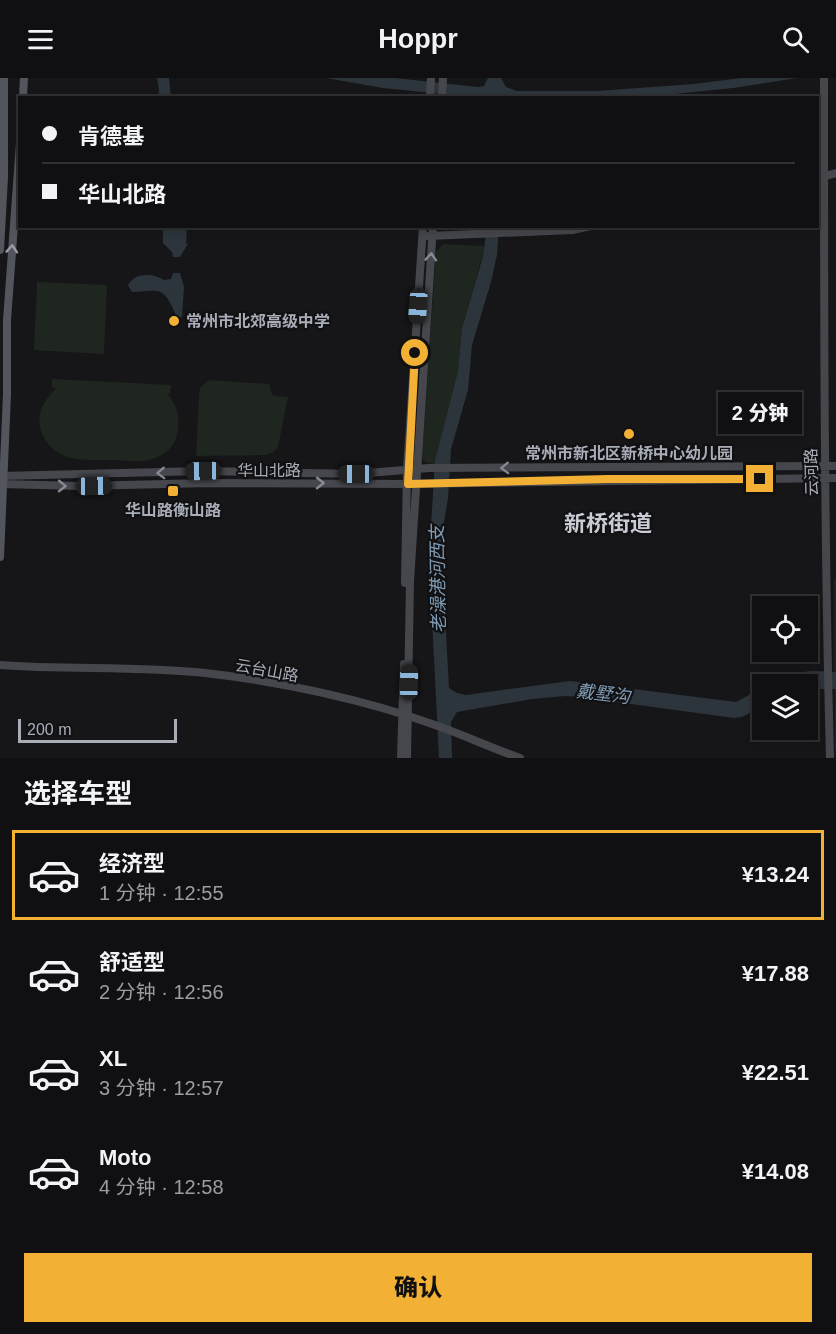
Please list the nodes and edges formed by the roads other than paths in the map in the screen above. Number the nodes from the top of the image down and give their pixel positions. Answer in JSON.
{"nodes":[{"id":1,"x":4,"y":78,"type":"edge"},
{"id":2,"x":24,"y":78,"type":"edge"},
{"id":3,"x":431,"y":78,"type":"edge"},
{"id":4,"x":443,"y":78,"type":"edge"},
{"id":5,"x":824,"y":78,"type":"edge"},
{"id":6,"x":23,"y":96,"type":"edge"},
{"id":7,"x":430,"y":96,"type":"edge"},
{"id":8,"x":442,"y":96,"type":"edge"},
{"id":9,"x":18,"y":170,"type":"edge"},
{"id":10,"x":836,"y":172,"type":"edge"},
{"id":11,"x":836,"y":177,"type":"edge"},
{"id":12,"x":821,"y":178,"type":"edge"},
{"id":13,"x":423,"y":228,"type":"edge"},
{"id":14,"x":433,"y":228,"type":"edge"},
{"id":15,"x":582,"y":228,"type":"edge"},
{"id":16,"x":422,"y":236,"type":"junction"},
{"id":17,"x":432,"y":236,"type":"junction"},
{"id":18,"x":0,"y":250,"type":"edge"},
{"id":19,"x":824,"y":466,"type":"junction"},
{"id":20,"x":836,"y":466,"type":"edge"},
{"id":21,"x":417,"y":469,"type":"junction"},
{"id":22,"x":407,"y":470,"type":"junction"},
{"id":23,"x":836,"y":477,"type":"edge"},
{"id":24,"x":824,"y":478,"type":"junction"},
{"id":25,"x":2,"y":480,"type":"edge"},
{"id":26,"x":417,"y":483,"type":"junction"},
{"id":27,"x":408,"y":484,"type":"junction"},
{"id":28,"x":0,"y":557,"type":"edge"},
{"id":29,"x":0,"y":665,"type":"edge"},
{"id":30,"x":405,"y":716,"type":"junction"},
{"id":31,"x":401,"y":758,"type":"edge"},
{"id":32,"x":407,"y":758,"type":"edge"},
{"id":33,"x":520,"y":758,"type":"edge"},
{"id":34,"x":830,"y":758,"type":"edge"}],
"edges":[{"from":1,"to":18,"type":"main road"},
{"from":2,"to":6,"type":"main road"},
{"from":3,"to":7,"type":"street"},
{"from":4,"to":8,"type":"street"},
{"from":5,"to":12,"type":"street","name":"云河路"},
{"from":25,"to":9,"type":"main road","one_way":true},
{"from":10,"to":12,"type":"street"},
{"from":11,"to":12,"type":"street"},
{"from":12,"to":19,"type":"street","name":"云河路"},
{"from":13,"to":16,"type":"street"},
{"from":14,"to":17,"type":"street"},
{"from":15,"to":17,"type":"street"},
{"from":16,"to":17,"type":"street"},
{"from":16,"to":22,"type":"street"},
{"from":21,"to":17,"type":"street","one_way":true},
{"from":19,"to":20,"type":"street"},
{"from":19,"to":21,"type":"street","name":"华山北路","one_way":true},
{"from":19,"to":24,"type":"street","name":"云河路"},
{"from":21,"to":22,"type":"street","name":"华山北路"},
{"from":21,"to":26,"type":"street"},
{"from":22,"to":25,"type":"street","name":"华山北路","one_way":true},
{"from":22,"to":27,"type":"street"},
{"from":23,"to":24,"type":"street"},
{"from":24,"to":26,"type":"street","name":"华山北路"},
{"from":24,"to":34,"type":"street","name":"云河路"},
{"from":25,"to":27,"type":"street","name":"华山北路","one_way":true},
{"from":25,"to":28,"type":"main road"},
{"from":26,"to":27,"type":"street","name":"华山北路"},
{"from":26,"to":30,"type":"street"},
{"from":27,"to":30,"type":"street"},
{"from":29,"to":30,"type":"street","name":"云台山路"},
{"from":30,"to":31,"type":"street"},
{"from":30,"to":32,"type":"street"},
{"from":30,"to":33,"type":"street","name":"云台山路"}]}
